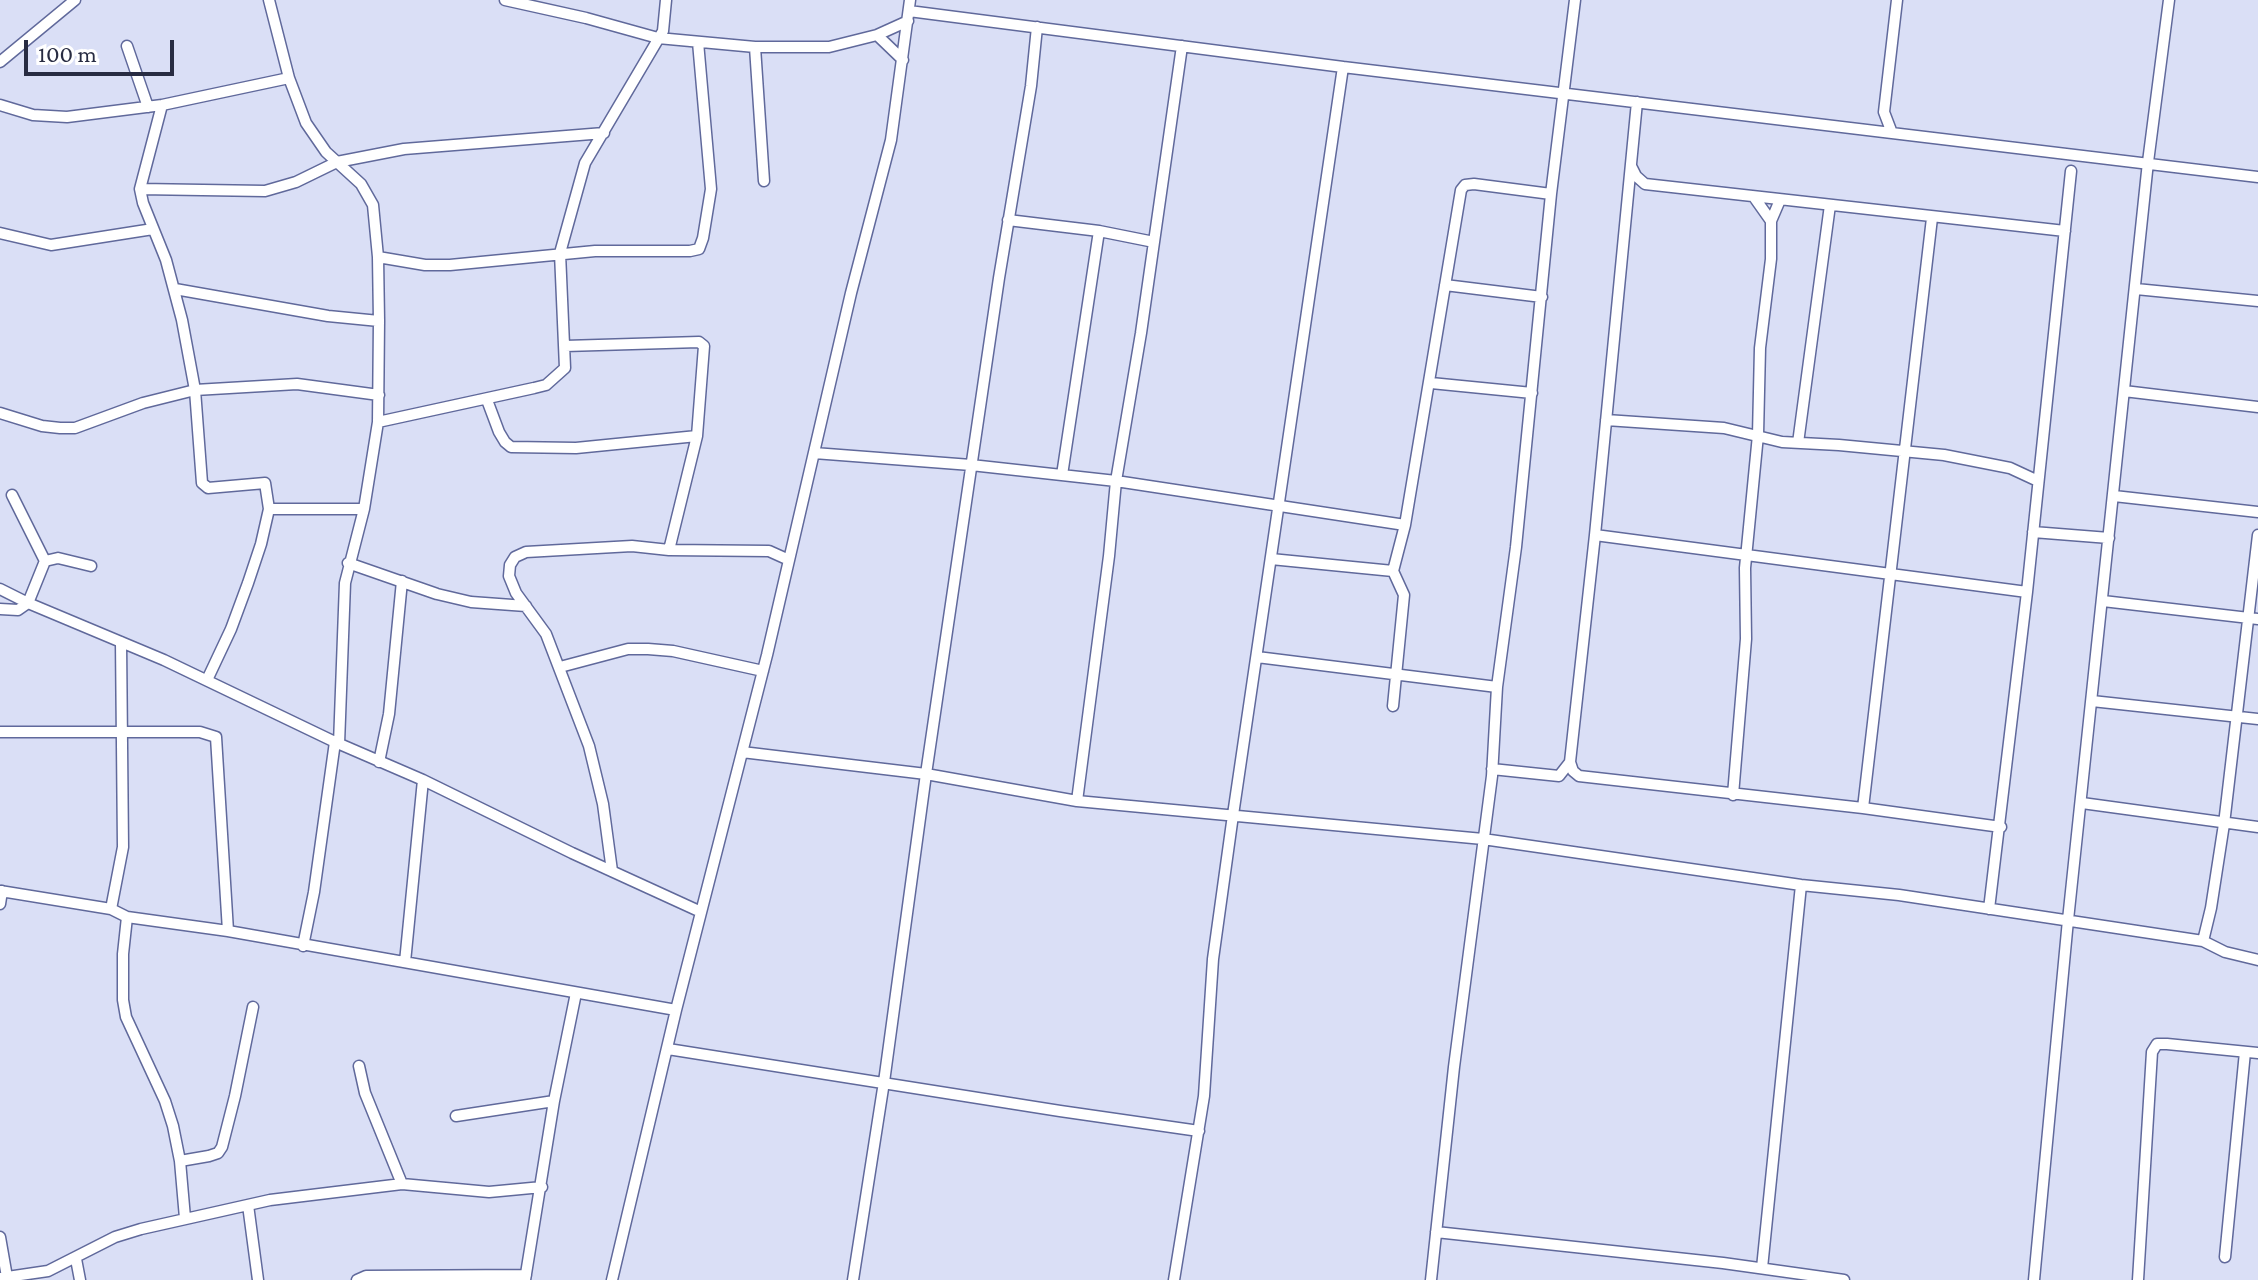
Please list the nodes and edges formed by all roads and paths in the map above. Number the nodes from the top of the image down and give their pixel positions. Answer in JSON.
{"nodes":[{"id":1,"x":75,"y":0,"type":"edge"},
{"id":2,"x":269,"y":0,"type":"edge"},
{"id":3,"x":505,"y":0,"type":"edge"},
{"id":4,"x":666,"y":0,"type":"edge"},
{"id":5,"x":1575,"y":0,"type":"edge"},
{"id":6,"x":1897,"y":0,"type":"edge"},
{"id":7,"x":2169,"y":0,"type":"edge"},
{"id":8,"x":909,"y":11,"type":"edge"},
{"id":9,"x":1037,"y":27,"type":"junction"},
{"id":10,"x":877,"y":35,"type":"junction"},
{"id":11,"x":658,"y":38,"type":"junction"},
{"id":12,"x":698,"y":42,"type":"junction"},
{"id":13,"x":127,"y":46,"type":"dead end"},
{"id":14,"x":1182,"y":46,"type":"junction"},
{"id":15,"x":755,"y":47,"type":"junction"},
{"id":16,"x":903,"y":60,"type":"junction"},
{"id":17,"x":0,"y":62,"type":"edge"},
{"id":18,"x":1343,"y":67,"type":"junction"},
{"id":19,"x":289,"y":78,"type":"junction"},
{"id":20,"x":0,"y":93,"type":"edge"},
{"id":21,"x":1565,"y":94,"type":"junction"},
{"id":22,"x":1637,"y":102,"type":"junction"},
{"id":23,"x":162,"y":105,"type":"junction"},
{"id":24,"x":4,"y":106,"type":"edge"},
{"id":25,"x":148,"y":107,"type":"junction"},
{"id":26,"x":1884,"y":112,"type":"junction"},
{"id":27,"x":1866,"y":130,"type":"junction"},
{"id":28,"x":604,"y":133,"type":"junction"},
{"id":29,"x":1892,"y":133,"type":"junction"},
{"id":30,"x":337,"y":162,"type":"junction"},
{"id":31,"x":2148,"y":162,"type":"junction"},
{"id":32,"x":1631,"y":165,"type":"junction"},
{"id":33,"x":2071,"y":171,"type":"dead end"},
{"id":34,"x":2258,"y":177,"type":"edge"},
{"id":35,"x":764,"y":181,"type":"dead end"},
{"id":36,"x":1645,"y":184,"type":"junction"},
{"id":37,"x":140,"y":189,"type":"junction"},
{"id":38,"x":1551,"y":194,"type":"junction"},
{"id":39,"x":1754,"y":197,"type":"junction"},
{"id":40,"x":1780,"y":200,"type":"junction"},
{"id":41,"x":1627,"y":201,"type":"junction"},
{"id":42,"x":1830,"y":205,"type":"junction"},
{"id":43,"x":1932,"y":218,"type":"junction"},
{"id":44,"x":1008,"y":220,"type":"junction"},
{"id":45,"x":1771,"y":221,"type":"junction"},
{"id":46,"x":153,"y":229,"type":"junction"},
{"id":47,"x":1099,"y":231,"type":"junction"},
{"id":48,"x":2065,"y":231,"type":"junction"},
{"id":49,"x":0,"y":233,"type":"edge"},
{"id":50,"x":1154,"y":242,"type":"junction"},
{"id":51,"x":560,"y":253,"type":"junction"},
{"id":52,"x":378,"y":257,"type":"junction"},
{"id":53,"x":1445,"y":285,"type":"junction"},
{"id":54,"x":175,"y":289,"type":"junction"},
{"id":55,"x":2136,"y":289,"type":"junction"},
{"id":56,"x":1542,"y":297,"type":"junction"},
{"id":57,"x":2258,"y":301,"type":"edge"},
{"id":58,"x":379,"y":321,"type":"junction"},
{"id":59,"x":565,"y":346,"type":"junction"},
{"id":60,"x":1431,"y":383,"type":"junction"},
{"id":61,"x":195,"y":390,"type":"junction"},
{"id":62,"x":2124,"y":391,"type":"junction"},
{"id":63,"x":1532,"y":393,"type":"junction"},
{"id":64,"x":379,"y":395,"type":"junction"},
{"id":65,"x":487,"y":400,"type":"junction"},
{"id":66,"x":2258,"y":407,"type":"edge"},
{"id":67,"x":0,"y":413,"type":"edge"},
{"id":68,"x":1606,"y":420,"type":"junction"},
{"id":69,"x":378,"y":422,"type":"junction"},
{"id":70,"x":1758,"y":435,"type":"junction"},
{"id":71,"x":697,"y":436,"type":"junction"},
{"id":72,"x":1798,"y":443,"type":"junction"},
{"id":73,"x":814,"y":453,"type":"junction"},
{"id":74,"x":1906,"y":453,"type":"junction"},
{"id":75,"x":971,"y":465,"type":"junction"},
{"id":76,"x":1062,"y":475,"type":"junction"},
{"id":77,"x":1116,"y":481,"type":"junction"},
{"id":78,"x":2038,"y":481,"type":"junction"},
{"id":79,"x":12,"y":495,"type":"dead end"},
{"id":80,"x":2114,"y":496,"type":"junction"},
{"id":81,"x":1279,"y":504,"type":"junction"},
{"id":82,"x":269,"y":509,"type":"junction"},
{"id":83,"x":364,"y":509,"type":"junction"},
{"id":84,"x":2258,"y":512,"type":"edge"},
{"id":85,"x":1405,"y":525,"type":"junction"},
{"id":86,"x":2033,"y":532,"type":"junction"},
{"id":87,"x":1595,"y":535,"type":"junction"},
{"id":88,"x":2258,"y":535,"type":"edge"},
{"id":89,"x":2109,"y":538,"type":"junction"},
{"id":90,"x":669,"y":550,"type":"junction"},
{"id":91,"x":1746,"y":555,"type":"junction"},
{"id":92,"x":1271,"y":559,"type":"junction"},
{"id":93,"x":789,"y":560,"type":"junction"},
{"id":94,"x":45,"y":561,"type":"junction"},
{"id":95,"x":348,"y":563,"type":"junction"},
{"id":96,"x":91,"y":566,"type":"dead end"},
{"id":97,"x":1393,"y":571,"type":"junction"},
{"id":98,"x":1892,"y":574,"type":"junction"},
{"id":99,"x":402,"y":581,"type":"junction"},
{"id":100,"x":0,"y":589,"type":"edge"},
{"id":101,"x":2027,"y":592,"type":"junction"},
{"id":102,"x":2103,"y":601,"type":"junction"},
{"id":103,"x":28,"y":603,"type":"junction"},
{"id":104,"x":526,"y":606,"type":"junction"},
{"id":105,"x":0,"y":609,"type":"edge"},
{"id":106,"x":2253,"y":618,"type":"edge"},
{"id":107,"x":121,"y":642,"type":"junction"},
{"id":108,"x":1257,"y":657,"type":"junction"},
{"id":109,"x":560,"y":667,"type":"junction"},
{"id":110,"x":763,"y":671,"type":"junction"},
{"id":111,"x":1398,"y":673,"type":"junction"},
{"id":112,"x":207,"y":680,"type":"junction"},
{"id":113,"x":1497,"y":687,"type":"junction"},
{"id":114,"x":2092,"y":701,"type":"junction"},
{"id":115,"x":1393,"y":706,"type":"dead end"},
{"id":116,"x":2237,"y":717,"type":"junction"},
{"id":117,"x":2258,"y":719,"type":"edge"},
{"id":118,"x":121,"y":731,"type":"junction"},
{"id":119,"x":0,"y":732,"type":"edge"},
{"id":120,"x":337,"y":743,"type":"junction"},
{"id":121,"x":742,"y":752,"type":"junction"},
{"id":122,"x":379,"y":762,"type":"junction"},
{"id":123,"x":1570,"y":762,"type":"junction"},
{"id":124,"x":1492,"y":769,"type":"junction"},
{"id":125,"x":926,"y":774,"type":"junction"},
{"id":126,"x":423,"y":780,"type":"junction"},
{"id":127,"x":1733,"y":795,"type":"junction"},
{"id":128,"x":1077,"y":801,"type":"junction"},
{"id":129,"x":2082,"y":803,"type":"junction"},
{"id":130,"x":1863,"y":808,"type":"junction"},
{"id":131,"x":1233,"y":815,"type":"junction"},
{"id":132,"x":2224,"y":824,"type":"junction"},
{"id":133,"x":2001,"y":827,"type":"junction"},
{"id":134,"x":2258,"y":827,"type":"edge"},
{"id":135,"x":1483,"y":839,"type":"junction"},
{"id":136,"x":612,"y":871,"type":"junction"},
{"id":137,"x":1801,"y":885,"type":"junction"},
{"id":138,"x":1,"y":891,"type":"edge"},
{"id":139,"x":0,"y":904,"type":"edge"},
{"id":140,"x":111,"y":909,"type":"junction"},
{"id":141,"x":1989,"y":909,"type":"junction"},
{"id":142,"x":701,"y":912,"type":"junction"},
{"id":143,"x":127,"y":917,"type":"junction"},
{"id":144,"x":2068,"y":920,"type":"junction"},
{"id":145,"x":228,"y":931,"type":"junction"},
{"id":146,"x":2203,"y":941,"type":"junction"},
{"id":147,"x":303,"y":946,"type":"junction"},
{"id":148,"x":2258,"y":960,"type":"edge"},
{"id":149,"x":405,"y":962,"type":"junction"},
{"id":150,"x":576,"y":993,"type":"junction"},
{"id":151,"x":253,"y":1007,"type":"dead end"},
{"id":152,"x":676,"y":1010,"type":"junction"},
{"id":153,"x":668,"y":1049,"type":"junction"},
{"id":154,"x":2245,"y":1052,"type":"junction"},
{"id":155,"x":2258,"y":1053,"type":"edge"},
{"id":156,"x":359,"y":1066,"type":"dead end"},
{"id":157,"x":884,"y":1082,"type":"junction"},
{"id":158,"x":554,"y":1101,"type":"junction"},
{"id":159,"x":456,"y":1116,"type":"dead end"},
{"id":160,"x":1199,"y":1131,"type":"junction"},
{"id":161,"x":180,"y":1161,"type":"junction"},
{"id":162,"x":402,"y":1184,"type":"junction"},
{"id":163,"x":542,"y":1187,"type":"junction"},
{"id":164,"x":248,"y":1205,"type":"junction"},
{"id":165,"x":185,"y":1218,"type":"junction"},
{"id":166,"x":1436,"y":1232,"type":"junction"},
{"id":167,"x":0,"y":1237,"type":"edge"},
{"id":168,"x":2225,"y":1257,"type":"dead end"},
{"id":169,"x":76,"y":1259,"type":"junction"},
{"id":170,"x":1762,"y":1268,"type":"junction"},
{"id":171,"x":3,"y":1277,"type":"edge"},
{"id":172,"x":525,"y":1277,"type":"edge"},
{"id":173,"x":80,"y":1280,"type":"edge"},
{"id":174,"x":258,"y":1280,"type":"edge"},
{"id":175,"x":357,"y":1280,"type":"edge"},
{"id":176,"x":612,"y":1280,"type":"edge"},
{"id":177,"x":853,"y":1280,"type":"edge"},
{"id":178,"x":1174,"y":1280,"type":"edge"},
{"id":179,"x":1431,"y":1280,"type":"edge"},
{"id":180,"x":1844,"y":1280,"type":"edge"},
{"id":181,"x":2036,"y":1280,"type":"edge"},
{"id":182,"x":2138,"y":1280,"type":"edge"}],
"edges":[{"from":1,"to":17,"type":"street"},
{"from":2,"to":19,"type":"street"},
{"from":3,"to":11,"type":"street"},
{"from":4,"to":11,"type":"street"},
{"from":5,"to":21,"type":"street"},
{"from":6,"to":26,"type":"street"},
{"from":7,"to":31,"type":"street"},
{"from":8,"to":9,"type":"street"},
{"from":8,"to":10,"type":"street"},
{"from":8,"to":16,"type":"street"},
{"from":9,"to":14,"type":"street"},
{"from":9,"to":44,"type":"street"},
{"from":10,"to":15,"type":"street"},
{"from":10,"to":16,"type":"street"},
{"from":11,"to":12,"type":"street"},
{"from":11,"to":28,"type":"street"},
{"from":12,"to":15,"type":"street"},
{"from":12,"to":51,"type":"street"},
{"from":13,"to":25,"type":"street"},
{"from":14,"to":18,"type":"street"},
{"from":14,"to":50,"type":"street"},
{"from":15,"to":35,"type":"street"},
{"from":16,"to":73,"type":"street"},
{"from":18,"to":21,"type":"street"},
{"from":18,"to":81,"type":"street"},
{"from":19,"to":23,"type":"street"},
{"from":19,"to":30,"type":"street"},
{"from":20,"to":24,"type":"street"},
{"from":21,"to":22,"type":"street"},
{"from":21,"to":38,"type":"street"},
{"from":22,"to":27,"type":"street"},
{"from":22,"to":32,"type":"street"},
{"from":23,"to":25,"type":"street"},
{"from":23,"to":37,"type":"street"},
{"from":24,"to":25,"type":"street"},
{"from":26,"to":27,"type":"street"},
{"from":26,"to":29,"type":"street"},
{"from":27,"to":29,"type":"street"},
{"from":28,"to":30,"type":"street"},
{"from":28,"to":51,"type":"street"},
{"from":29,"to":31,"type":"street"},
{"from":30,"to":37,"type":"street"},
{"from":30,"to":52,"type":"street"},
{"from":31,"to":34,"type":"street"},
{"from":31,"to":55,"type":"street"},
{"from":32,"to":36,"type":"street"},
{"from":32,"to":41,"type":"street"},
{"from":33,"to":48,"type":"street"},
{"from":36,"to":39,"type":"street"},
{"from":36,"to":41,"type":"street"},
{"from":37,"to":46,"type":"street"},
{"from":38,"to":53,"type":"street"},
{"from":38,"to":56,"type":"street"},
{"from":39,"to":40,"type":"street"},
{"from":39,"to":45,"type":"street"},
{"from":40,"to":42,"type":"street"},
{"from":40,"to":45,"type":"street"},
{"from":41,"to":68,"type":"street"},
{"from":42,"to":43,"type":"street"},
{"from":42,"to":72,"type":"street"},
{"from":43,"to":48,"type":"street"},
{"from":43,"to":74,"type":"street"},
{"from":44,"to":47,"type":"street"},
{"from":44,"to":75,"type":"street"},
{"from":45,"to":70,"type":"street"},
{"from":46,"to":49,"type":"street"},
{"from":46,"to":54,"type":"street"},
{"from":47,"to":50,"type":"street"},
{"from":47,"to":76,"type":"street"},
{"from":48,"to":78,"type":"street"},
{"from":50,"to":77,"type":"street"},
{"from":51,"to":52,"type":"street"},
{"from":51,"to":59,"type":"street"},
{"from":52,"to":58,"type":"street"},
{"from":53,"to":56,"type":"street"},
{"from":53,"to":60,"type":"street"},
{"from":54,"to":58,"type":"street"},
{"from":54,"to":61,"type":"street"},
{"from":55,"to":57,"type":"street"},
{"from":55,"to":62,"type":"street"},
{"from":56,"to":63,"type":"street"},
{"from":58,"to":64,"type":"street"},
{"from":59,"to":65,"type":"street"},
{"from":59,"to":71,"type":"street"},
{"from":60,"to":63,"type":"street"},
{"from":60,"to":85,"type":"street"},
{"from":61,"to":64,"type":"street"},
{"from":61,"to":67,"type":"street"},
{"from":61,"to":82,"type":"street"},
{"from":62,"to":66,"type":"street"},
{"from":62,"to":80,"type":"street"},
{"from":63,"to":113,"type":"street"},
{"from":64,"to":69,"type":"street"},
{"from":65,"to":69,"type":"street"},
{"from":65,"to":71,"type":"street"},
{"from":68,"to":70,"type":"street"},
{"from":68,"to":87,"type":"street"},
{"from":69,"to":83,"type":"street"},
{"from":70,"to":72,"type":"street"},
{"from":70,"to":91,"type":"street"},
{"from":71,"to":90,"type":"street"},
{"from":72,"to":74,"type":"street"},
{"from":73,"to":75,"type":"street"},
{"from":73,"to":93,"type":"street"},
{"from":74,"to":78,"type":"street"},
{"from":74,"to":98,"type":"street"},
{"from":75,"to":76,"type":"street"},
{"from":75,"to":125,"type":"street"},
{"from":76,"to":77,"type":"street"},
{"from":77,"to":81,"type":"street"},
{"from":77,"to":128,"type":"street"},
{"from":78,"to":86,"type":"street"},
{"from":79,"to":94,"type":"street"},
{"from":80,"to":84,"type":"street"},
{"from":80,"to":89,"type":"street"},
{"from":81,"to":85,"type":"street"},
{"from":81,"to":92,"type":"street"},
{"from":82,"to":83,"type":"street"},
{"from":82,"to":112,"type":"street"},
{"from":83,"to":95,"type":"street"},
{"from":85,"to":97,"type":"street"},
{"from":86,"to":89,"type":"street"},
{"from":86,"to":101,"type":"street"},
{"from":87,"to":91,"type":"street"},
{"from":87,"to":123,"type":"street"},
{"from":88,"to":106,"type":"street"},
{"from":89,"to":102,"type":"street"},
{"from":90,"to":93,"type":"street"},
{"from":90,"to":104,"type":"street"},
{"from":91,"to":98,"type":"street"},
{"from":91,"to":127,"type":"street"},
{"from":92,"to":97,"type":"street"},
{"from":92,"to":108,"type":"street"},
{"from":93,"to":110,"type":"street"},
{"from":94,"to":96,"type":"street"},
{"from":94,"to":103,"type":"street"},
{"from":95,"to":99,"type":"street"},
{"from":95,"to":120,"type":"street"},
{"from":97,"to":111,"type":"street"},
{"from":98,"to":101,"type":"street"},
{"from":98,"to":130,"type":"street"},
{"from":99,"to":104,"type":"street"},
{"from":99,"to":122,"type":"street"},
{"from":100,"to":103,"type":"street"},
{"from":101,"to":133,"type":"street"},
{"from":102,"to":106,"type":"street"},
{"from":102,"to":114,"type":"street"},
{"from":103,"to":105,"type":"street"},
{"from":103,"to":107,"type":"street"},
{"from":104,"to":109,"type":"street"},
{"from":106,"to":116,"type":"street"},
{"from":107,"to":112,"type":"street"},
{"from":107,"to":118,"type":"street"},
{"from":108,"to":111,"type":"street"},
{"from":108,"to":131,"type":"street"},
{"from":109,"to":110,"type":"street"},
{"from":109,"to":136,"type":"street"},
{"from":110,"to":121,"type":"street"},
{"from":111,"to":113,"type":"street"},
{"from":111,"to":115,"type":"street"},
{"from":112,"to":120,"type":"street"},
{"from":113,"to":124,"type":"street"},
{"from":114,"to":116,"type":"street"},
{"from":114,"to":129,"type":"street"},
{"from":116,"to":117,"type":"street"},
{"from":116,"to":132,"type":"street"},
{"from":118,"to":119,"type":"street"},
{"from":118,"to":140,"type":"street"},
{"from":118,"to":145,"type":"street"},
{"from":120,"to":122,"type":"street"},
{"from":120,"to":147,"type":"street"},
{"from":121,"to":125,"type":"street"},
{"from":121,"to":142,"type":"street"},
{"from":122,"to":126,"type":"street"},
{"from":123,"to":124,"type":"street"},
{"from":123,"to":127,"type":"street"},
{"from":124,"to":135,"type":"street"},
{"from":125,"to":128,"type":"street"},
{"from":125,"to":157,"type":"street"},
{"from":126,"to":136,"type":"street"},
{"from":126,"to":149,"type":"street"},
{"from":127,"to":130,"type":"street"},
{"from":128,"to":131,"type":"street"},
{"from":129,"to":132,"type":"street"},
{"from":129,"to":144,"type":"street"},
{"from":130,"to":133,"type":"street"},
{"from":131,"to":135,"type":"street"},
{"from":131,"to":160,"type":"street"},
{"from":132,"to":134,"type":"street"},
{"from":132,"to":146,"type":"street"},
{"from":133,"to":141,"type":"street"},
{"from":135,"to":137,"type":"street"},
{"from":135,"to":166,"type":"street"},
{"from":136,"to":142,"type":"street"},
{"from":137,"to":141,"type":"street"},
{"from":137,"to":170,"type":"street"},
{"from":138,"to":139,"type":"street"},
{"from":138,"to":140,"type":"street"},
{"from":140,"to":143,"type":"street"},
{"from":141,"to":144,"type":"street"},
{"from":142,"to":152,"type":"street"},
{"from":143,"to":145,"type":"street"},
{"from":143,"to":161,"type":"street"},
{"from":144,"to":146,"type":"street"},
{"from":144,"to":181,"type":"street"},
{"from":145,"to":147,"type":"street"},
{"from":146,"to":148,"type":"street"},
{"from":147,"to":149,"type":"street"},
{"from":149,"to":150,"type":"street"},
{"from":150,"to":152,"type":"street"},
{"from":150,"to":158,"type":"street"},
{"from":151,"to":161,"type":"street"},
{"from":152,"to":153,"type":"street"},
{"from":153,"to":157,"type":"street"},
{"from":153,"to":176,"type":"street"},
{"from":154,"to":155,"type":"street"},
{"from":154,"to":168,"type":"street"},
{"from":154,"to":182,"type":"street"},
{"from":156,"to":162,"type":"street"},
{"from":157,"to":160,"type":"street"},
{"from":157,"to":177,"type":"street"},
{"from":158,"to":159,"type":"street"},
{"from":158,"to":163,"type":"street"},
{"from":160,"to":178,"type":"street"},
{"from":161,"to":165,"type":"street"},
{"from":162,"to":163,"type":"street"},
{"from":162,"to":164,"type":"street"},
{"from":163,"to":172,"type":"street"},
{"from":164,"to":165,"type":"street"},
{"from":164,"to":174,"type":"street"},
{"from":165,"to":169,"type":"street"},
{"from":166,"to":170,"type":"street"},
{"from":166,"to":179,"type":"street"},
{"from":167,"to":171,"type":"street"},
{"from":169,"to":171,"type":"street"},
{"from":169,"to":173,"type":"street"},
{"from":170,"to":180,"type":"street"},
{"from":172,"to":175,"type":"street"}]}
